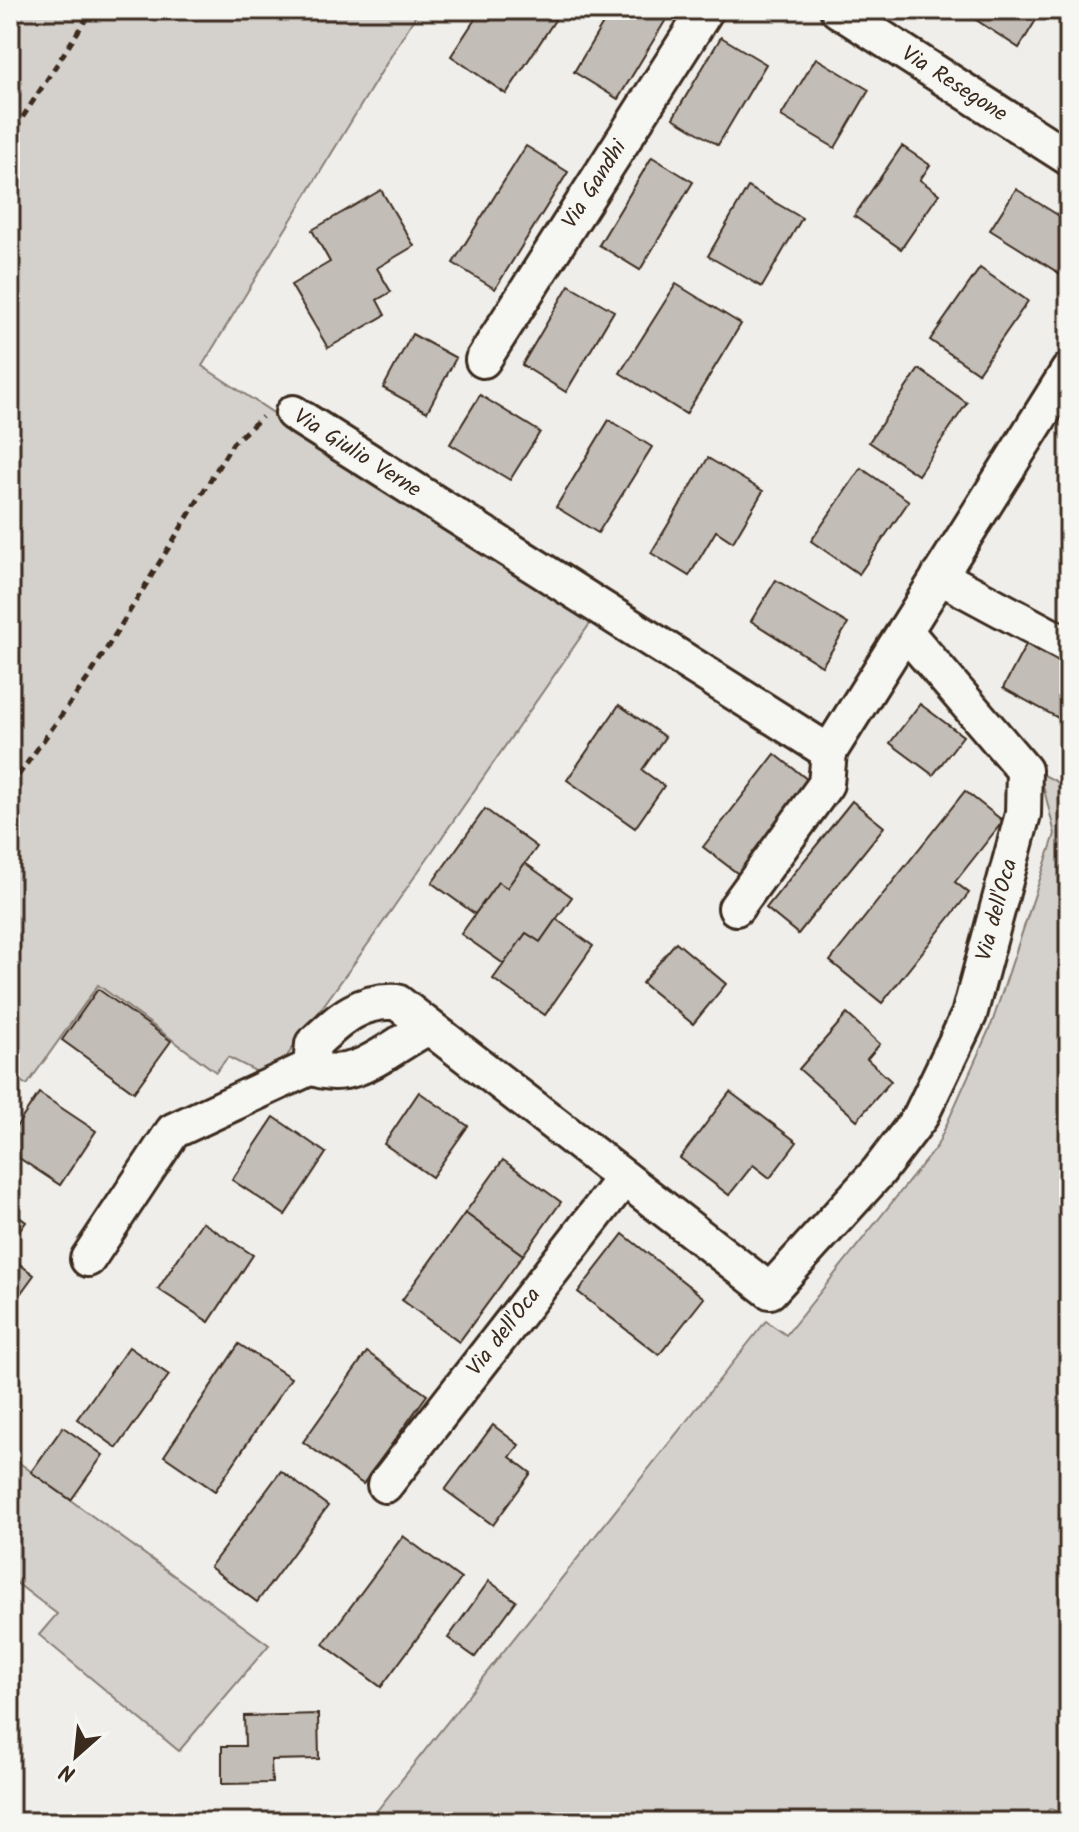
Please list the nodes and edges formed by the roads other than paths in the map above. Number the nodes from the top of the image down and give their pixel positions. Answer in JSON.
{"nodes":[{"id":1,"x":706,"y":10,"type":"edge"},
{"id":2,"x":838,"y":10,"type":"edge"},
{"id":3,"x":1069,"y":158,"type":"edge"},
{"id":4,"x":483,"y":360,"type":"dead end"},
{"id":5,"x":1069,"y":370,"type":"edge"},
{"id":6,"x":293,"y":413,"type":"road end"},
{"id":7,"x":939,"y":576,"type":"junction"},
{"id":8,"x":905,"y":631,"type":"junction"},
{"id":9,"x":1069,"y":646,"type":"edge"},
{"id":10,"x":829,"y":752,"type":"junction"},
{"id":11,"x":736,"y":908,"type":"dead end"},
{"id":12,"x":429,"y":1027,"type":"junction"},
{"id":13,"x":311,"y":1067,"type":"junction"},
{"id":14,"x":624,"y":1178,"type":"junction"},
{"id":15,"x":88,"y":1259,"type":"dead end"},
{"id":16,"x":385,"y":1485,"type":"dead end"}],
"edges":[{"from":1,"to":4,"type":"street","name":"Via Gandhi"},
{"from":2,"to":3,"type":"street","name":"Via Resegone"},
{"from":5,"to":7,"type":"street"},
{"from":6,"to":10,"type":"street","name":"Via Giulio Verne"},
{"from":7,"to":8,"type":"street"},
{"from":7,"to":9,"type":"street"},
{"from":8,"to":10,"type":"street"},
{"from":8,"to":14,"type":"street","name":"Via dell'Oca"},
{"from":10,"to":11,"type":"street"},
{"from":12,"to":13,"type":"street"},
{"from":12,"to":13,"type":"street","name":"Via dell'Oca"},
{"from":12,"to":14,"type":"street","name":"Via dell'Oca"},
{"from":13,"to":15,"type":"street"},
{"from":14,"to":16,"type":"street","name":"Via dell'Oca"}]}
